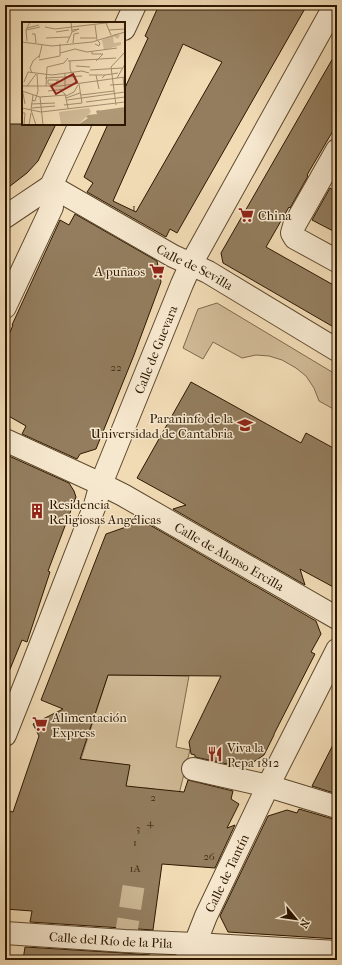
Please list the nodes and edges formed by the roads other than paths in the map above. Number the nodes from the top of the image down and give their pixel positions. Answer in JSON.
{"nodes":[{"id":1,"x":135,"y":5,"type":"edge"},
{"id":2,"x":335,"y":5,"type":"edge"},
{"id":3,"x":125,"y":27,"type":"edge"},
{"id":4,"x":80,"y":125,"type":"edge"},
{"id":5,"x":337,"y":150,"type":"edge"},
{"id":6,"x":51,"y":186,"type":"junction"},
{"id":7,"x":5,"y":217,"type":"edge"},
{"id":8,"x":337,"y":261,"type":"edge"},
{"id":9,"x":191,"y":264,"type":"junction"},
{"id":10,"x":5,"y":307,"type":"edge"},
{"id":11,"x":337,"y":350,"type":"edge"},
{"id":12,"x":5,"y":440,"type":"edge"},
{"id":13,"x":101,"y":484,"type":"junction"},
{"id":14,"x":337,"y":618,"type":"edge"},
{"id":15,"x":337,"y":650,"type":"edge"},
{"id":16,"x":5,"y":735,"type":"edge"},
{"id":17,"x":193,"y":769,"type":"dead end"},
{"id":18,"x":268,"y":786,"type":"junction"},
{"id":19,"x":337,"y":807,"type":"edge"},
{"id":20,"x":5,"y":933,"type":"edge"},
{"id":21,"x":190,"y":952,"type":"edge"},
{"id":22,"x":337,"y":952,"type":"edge"},
{"id":23,"x":249,"y":953,"type":"edge"}],
"edges":[{"from":1,"to":3,"type":"street"},
{"from":2,"to":9,"type":"street","name":"Calle de Guevara"},
{"from":4,"to":6,"type":"street"},
{"from":5,"to":8,"type":"street"},
{"from":6,"to":7,"type":"street"},
{"from":6,"to":9,"type":"street","name":"Calle de Sevilla"},
{"from":6,"to":10,"type":"street"},
{"from":9,"to":11,"type":"street","name":"Calle de Sevilla"},
{"from":9,"to":13,"type":"street","name":"Calle de Guevara"},
{"from":12,"to":13,"type":"street","name":"Calle de Alonso Ercilla"},
{"from":13,"to":14,"type":"street","name":"Calle de Alonso Ercilla"},
{"from":13,"to":16,"type":"street","name":"Calle de Guevara"},
{"from":15,"to":18,"type":"street","name":"Calle de Tantín"},
{"from":17,"to":18,"type":"street"},
{"from":18,"to":19,"type":"street"},
{"from":18,"to":21,"type":"street","name":"Calle de Tantín"},
{"from":20,"to":21,"type":"street","name":"Calle del Río de la Pila"},
{"from":21,"to":23,"type":"street","name":"Calle del Río de la Pila"},
{"from":22,"to":23,"type":"street","name":"Calle del Río de la Pila"}]}
